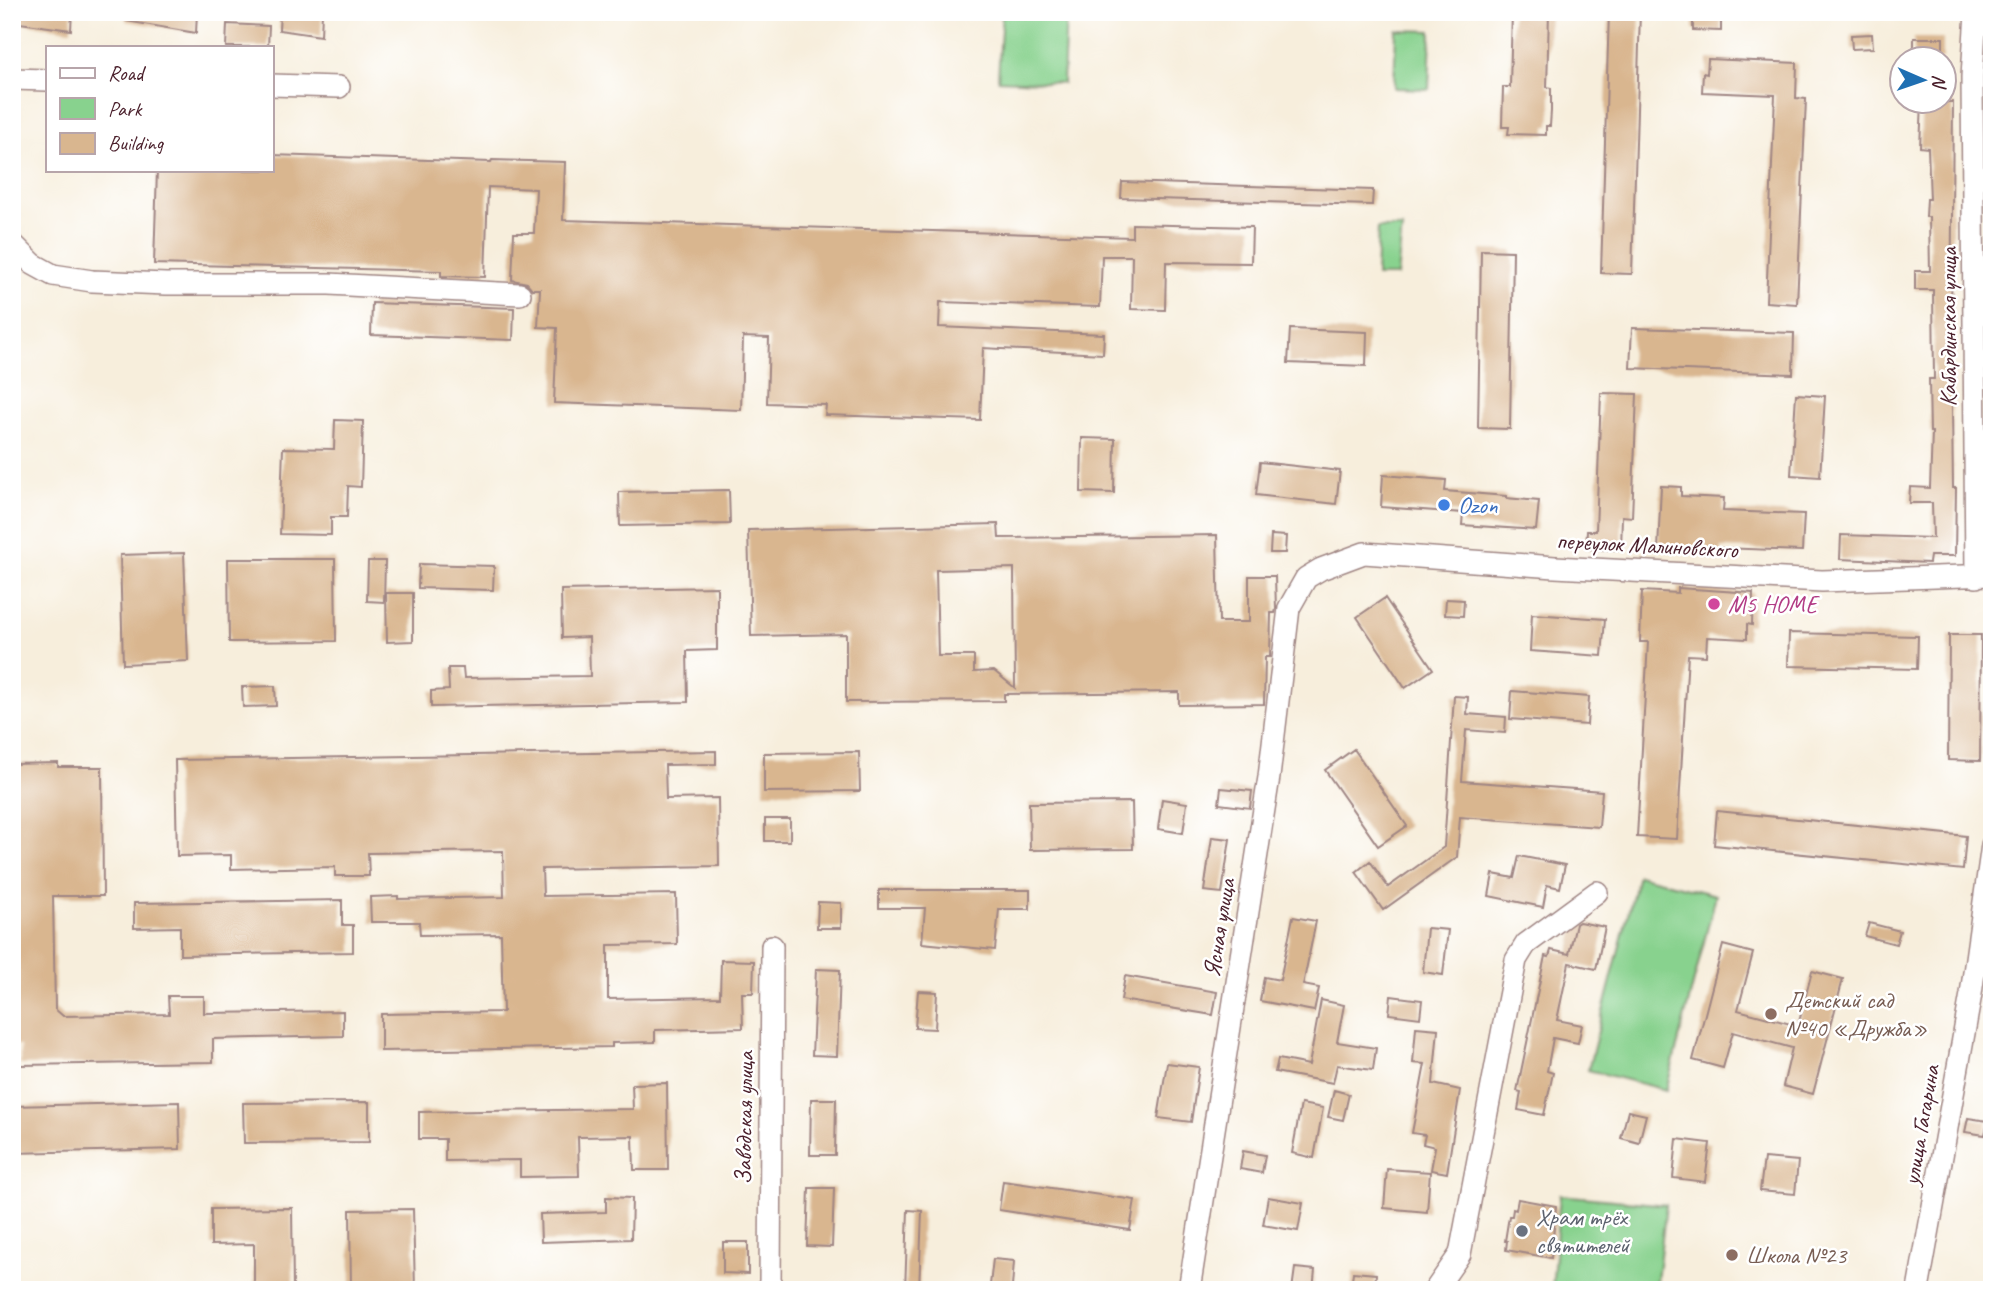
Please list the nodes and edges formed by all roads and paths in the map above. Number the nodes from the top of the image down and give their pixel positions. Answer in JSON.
{"nodes":[{"id":1,"x":1976,"y":12,"type":"edge"},
{"id":2,"x":1982,"y":76,"type":"edge"},
{"id":3,"x":12,"y":79,"type":"edge"},
{"id":4,"x":46,"y":80,"type":"edge"},
{"id":5,"x":273,"y":85,"type":"edge"},
{"id":6,"x":339,"y":87,"type":"dead end"},
{"id":7,"x":12,"y":243,"type":"edge"},
{"id":8,"x":520,"y":294,"type":"dead end"},
{"id":9,"x":1984,"y":576,"type":"edge"},
{"id":10,"x":1306,"y":578,"type":"joint"},
{"id":11,"x":1992,"y":845,"type":"edge"},
{"id":12,"x":1597,"y":892,"type":"dead end"},
{"id":13,"x":772,"y":946,"type":"dead end"},
{"id":14,"x":1982,"y":995,"type":"edge"},
{"id":15,"x":770,"y":1290,"type":"edge"},
{"id":16,"x":1189,"y":1290,"type":"edge"},
{"id":17,"x":1435,"y":1290,"type":"edge"},
{"id":18,"x":1918,"y":1290,"type":"edge"}],
"edges":[{"from":1,"to":2,"type":"street","name":"Кабардинская улица"},
{"from":2,"to":9,"type":"street","name":"Кабардинская улица"},
{"from":3,"to":4,"type":"street"},
{"from":5,"to":6,"type":"street"},
{"from":7,"to":8,"type":"street"},
{"from":9,"to":10,"type":"street","name":"переулок Малиновского"},
{"from":10,"to":16,"type":"street","name":"Ясная улица"},
{"from":11,"to":14,"type":"street","name":"улица Гагарина"},
{"from":12,"to":17,"type":"street"},
{"from":13,"to":15,"type":"street","name":"Заводская улица"},
{"from":14,"to":18,"type":"street","name":"улица Гагарина"}]}
